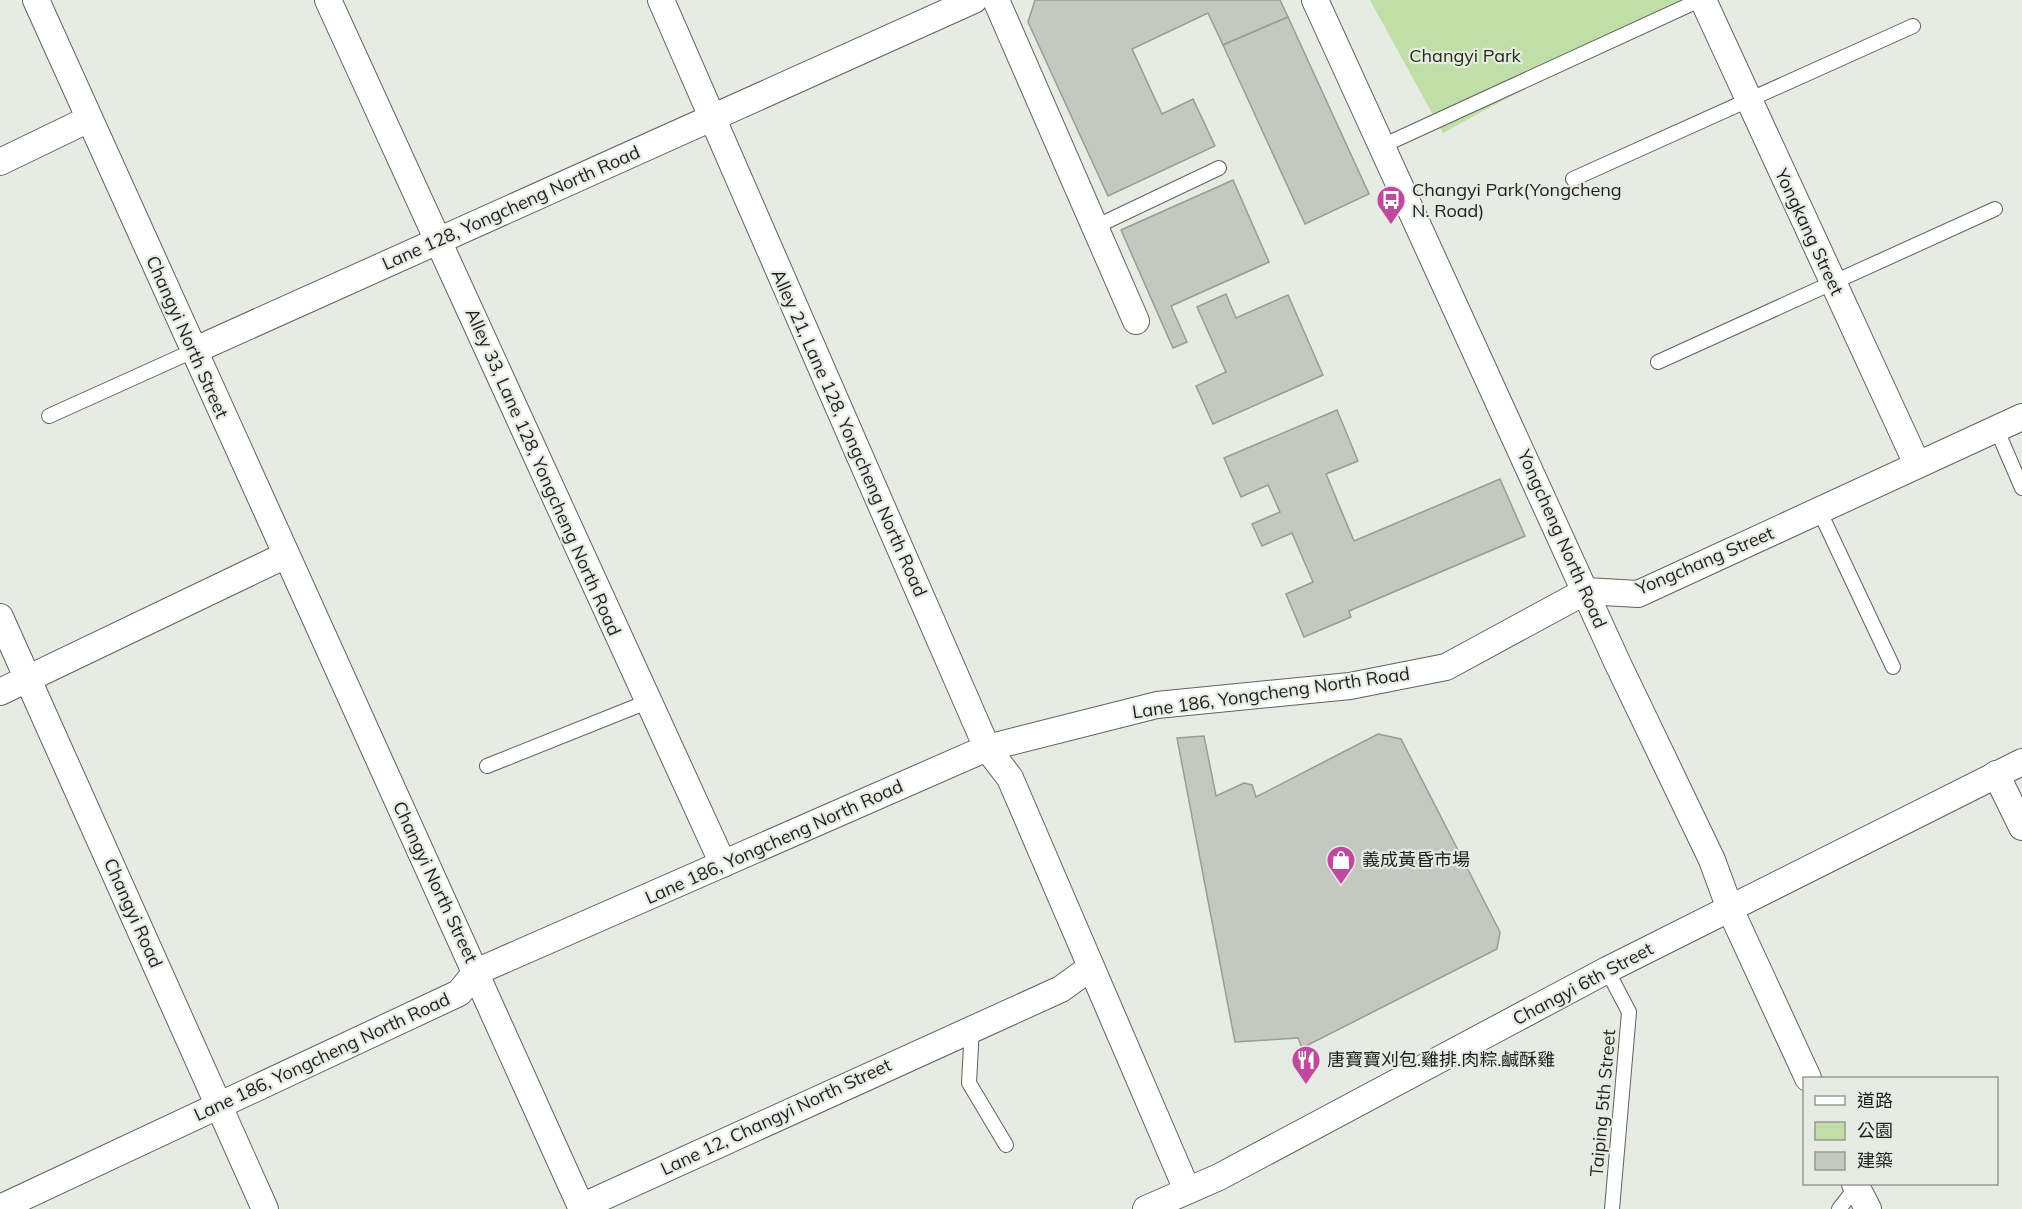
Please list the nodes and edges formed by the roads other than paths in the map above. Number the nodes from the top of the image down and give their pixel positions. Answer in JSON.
{"nodes":[{"id":1,"x":36,"y":0,"type":"edge"},
{"id":2,"x":328,"y":0,"type":"edge"},
{"id":3,"x":661,"y":0,"type":"edge"},
{"id":4,"x":974,"y":0,"type":"edge"},
{"id":5,"x":996,"y":0,"type":"edge"},
{"id":6,"x":1315,"y":0,"type":"edge"},
{"id":7,"x":1701,"y":0,"type":"edge"},
{"id":8,"x":1913,"y":26,"type":"dead end"},
{"id":9,"x":1748,"y":99,"type":"junction"},
{"id":10,"x":712,"y":118,"type":"junction"},
{"id":11,"x":88,"y":119,"type":"junction"},
{"id":12,"x":1382,"y":146,"type":"junction"},
{"id":13,"x":0,"y":162,"type":"edge"},
{"id":14,"x":1219,"y":168,"type":"dead end"},
{"id":15,"x":1573,"y":179,"type":"dead end"},
{"id":16,"x":1995,"y":209,"type":"dead end"},
{"id":17,"x":1097,"y":226,"type":"junction"},
{"id":18,"x":439,"y":242,"type":"junction"},
{"id":19,"x":1832,"y":282,"type":"junction"},
{"id":20,"x":1136,"y":321,"type":"dead end"},
{"id":21,"x":193,"y":351,"type":"junction"},
{"id":22,"x":1658,"y":362,"type":"dead end"},
{"id":23,"x":49,"y":416,"type":"dead end"},
{"id":24,"x":2022,"y":417,"type":"edge"},
{"id":25,"x":1996,"y":428,"type":"junction"},
{"id":26,"x":1917,"y":464,"type":"junction"},
{"id":27,"x":2022,"y":488,"type":"edge"},
{"id":28,"x":1819,"y":510,"type":"junction"},
{"id":29,"x":286,"y":555,"type":"junction"},
{"id":30,"x":1586,"y":591,"type":"junction"},
{"id":31,"x":0,"y":617,"type":"edge"},
{"id":32,"x":1893,"y":667,"type":"dead end"},
{"id":33,"x":28,"y":679,"type":"junction"},
{"id":34,"x":0,"y":692,"type":"edge"},
{"id":35,"x":647,"y":702,"type":"junction"},
{"id":36,"x":987,"y":748,"type":"junction"},
{"id":37,"x":2022,"y":762,"type":"edge"},
{"id":38,"x":487,"y":766,"type":"dead end"},
{"id":39,"x":1996,"y":774,"type":"junction"},
{"id":40,"x":2022,"y":827,"type":"edge"},
{"id":41,"x":723,"y":864,"type":"junction"},
{"id":42,"x":1730,"y":909,"type":"junction"},
{"id":43,"x":1090,"y":968,"type":"junction"},
{"id":44,"x":1607,"y":970,"type":"junction"},
{"id":45,"x":476,"y":972,"type":"junction"},
{"id":46,"x":972,"y":1027,"type":"junction"},
{"id":47,"x":1808,"y":1077,"type":"edge"},
{"id":48,"x":218,"y":1104,"type":"junction"},
{"id":49,"x":1006,"y":1145,"type":"dead end"},
{"id":50,"x":1856,"y":1185,"type":"edge"},
{"id":51,"x":1187,"y":1190,"type":"junction"},
{"id":52,"x":0,"y":1208,"type":"edge"},
{"id":53,"x":581,"y":1208,"type":"edge"},
{"id":54,"x":265,"y":1209,"type":"edge"},
{"id":55,"x":1146,"y":1209,"type":"edge"},
{"id":56,"x":1612,"y":1209,"type":"edge"},
{"id":57,"x":1839,"y":1209,"type":"edge"},
{"id":58,"x":1868,"y":1209,"type":"edge"}],
"edges":[{"from":1,"to":11,"type":"street","name":"Changyi North Street"},
{"from":2,"to":18,"type":"street","name":"Alley 33, Lane 128, Yongcheng North Road"},
{"from":3,"to":10,"type":"street","name":"Alley 21, Lane 128, Yongcheng North Road"},
{"from":4,"to":10,"type":"street","name":"Lane 128, Yongcheng North Road"},
{"from":5,"to":17,"type":"street"},
{"from":6,"to":12,"type":"street","name":"Yongcheng North Road"},
{"from":7,"to":9,"type":"street","name":"Yongkang Street"},
{"from":7,"to":12,"type":"lane"},
{"from":8,"to":9,"type":"lane"},
{"from":9,"to":15,"type":"lane"},
{"from":9,"to":19,"type":"street","name":"Yongkang Street"},
{"from":10,"to":18,"type":"street","name":"Lane 128, Yongcheng North Road"},
{"from":10,"to":36,"type":"street","name":"Alley 21, Lane 128, Yongcheng North Road"},
{"from":11,"to":13,"type":"street"},
{"from":11,"to":21,"type":"street","name":"Changyi North Street"},
{"from":12,"to":30,"type":"street","name":"Yongcheng North Road"},
{"from":14,"to":17,"type":"lane"},
{"from":16,"to":19,"type":"lane"},
{"from":17,"to":20,"type":"street"},
{"from":18,"to":21,"type":"street","name":"Lane 128, Yongcheng North Road"},
{"from":18,"to":35,"type":"street","name":"Alley 33, Lane 128, Yongcheng North Road"},
{"from":19,"to":22,"type":"lane"},
{"from":19,"to":26,"type":"street","name":"Yongkang Street"},
{"from":21,"to":23,"type":"lane","name":"Lane 128, Yongcheng North Road"},
{"from":21,"to":29,"type":"street","name":"Changyi North Street"},
{"from":24,"to":25,"type":"street","name":"Yongchang Street"},
{"from":25,"to":26,"type":"street","name":"Yongchang Street"},
{"from":25,"to":27,"type":"lane"},
{"from":26,"to":28,"type":"street","name":"Yongchang Street"},
{"from":28,"to":30,"type":"street","name":"Yongchang Street"},
{"from":28,"to":32,"type":"lane"},
{"from":29,"to":33,"type":"street"},
{"from":29,"to":45,"type":"street","name":"Changyi North Street"},
{"from":30,"to":36,"type":"street","name":"Lane 186, Yongcheng North Road"},
{"from":30,"to":42,"type":"street","name":"Yongcheng North Road"},
{"from":31,"to":33,"type":"street","name":"Changyi Road"},
{"from":33,"to":34,"type":"street"},
{"from":33,"to":48,"type":"street","name":"Changyi Road"},
{"from":35,"to":38,"type":"lane"},
{"from":35,"to":41,"type":"street","name":"Alley 33, Lane 128, Yongcheng North Road"},
{"from":36,"to":41,"type":"street","name":"Lane 186, Yongcheng North Road"},
{"from":36,"to":43,"type":"street","name":"Alley 21, Lane 128, Yongcheng North Road"},
{"from":37,"to":39,"type":"street","name":"Changyi 6th Street"},
{"from":39,"to":40,"type":"street"},
{"from":39,"to":42,"type":"street","name":"Changyi 6th Street"},
{"from":41,"to":45,"type":"street","name":"Lane 186, Yongcheng North Road"},
{"from":42,"to":44,"type":"street","name":"Changyi 6th Street"},
{"from":42,"to":47,"type":"street","name":"Yongcheng North Road"},
{"from":43,"to":46,"type":"street","name":"Lane 12, Changyi North Street"},
{"from":43,"to":51,"type":"street","name":"Alley 21, Lane 128, Yongcheng North Road"},
{"from":44,"to":51,"type":"street","name":"Changyi 6th Street"},
{"from":44,"to":56,"type":"lane","name":"Taiping 5th Street"},
{"from":45,"to":48,"type":"street","name":"Lane 186, Yongcheng North Road"},
{"from":45,"to":53,"type":"street","name":"Changyi North Street"},
{"from":46,"to":49,"type":"lane"},
{"from":46,"to":53,"type":"street","name":"Lane 12, Changyi North Street"},
{"from":48,"to":52,"type":"street","name":"Lane 186, Yongcheng North Road"},
{"from":48,"to":54,"type":"street","name":"Changyi Road"},
{"from":50,"to":57,"type":"lane"},
{"from":50,"to":58,"type":"street"},
{"from":51,"to":55,"type":"street","name":"Changyi 6th Street"}]}
